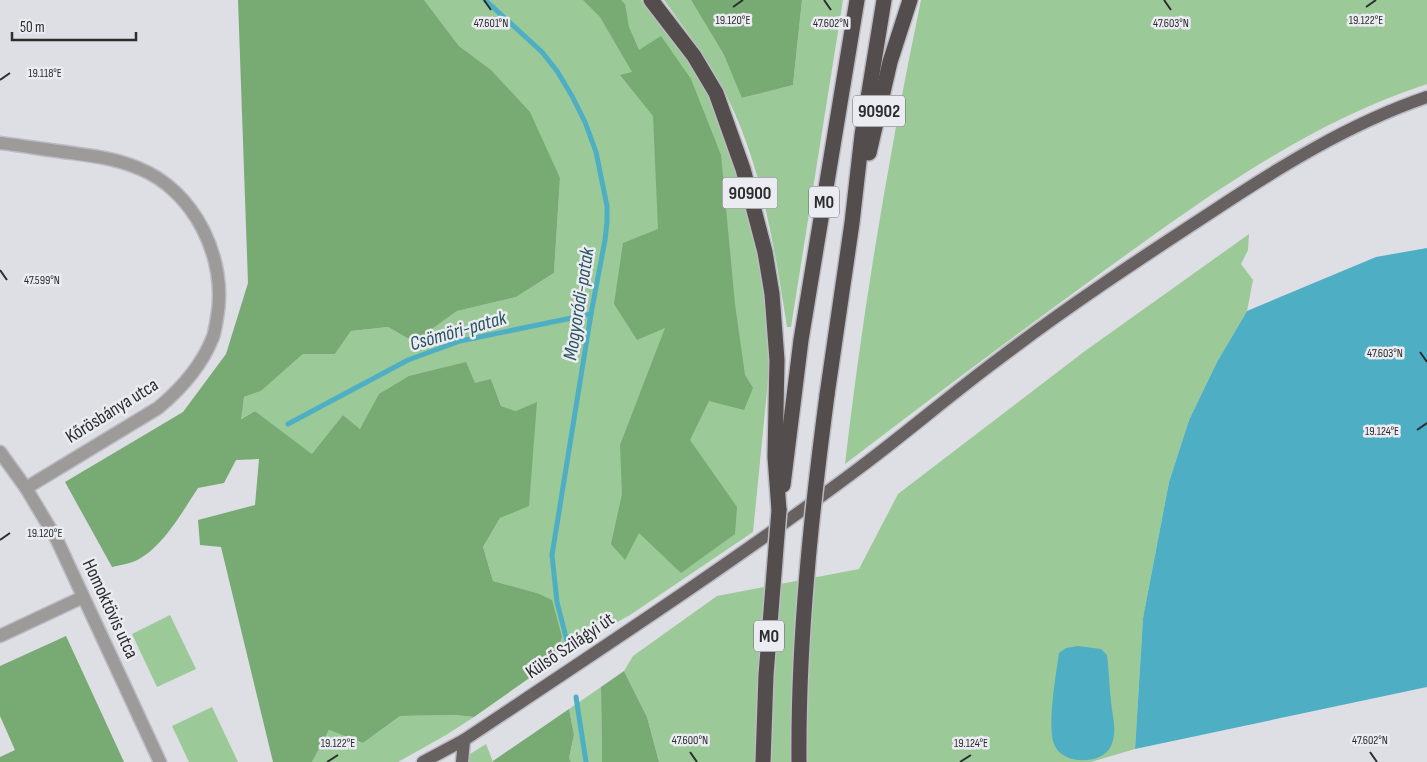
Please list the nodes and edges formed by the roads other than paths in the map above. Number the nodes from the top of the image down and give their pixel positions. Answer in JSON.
{"nodes":[{"id":1,"x":651,"y":0,"type":"edge"},
{"id":2,"x":857,"y":0,"type":"edge"},
{"id":3,"x":884,"y":0,"type":"edge"},
{"id":4,"x":910,"y":0,"type":"edge"},
{"id":5,"x":1427,"y":97,"type":"edge"},
{"id":6,"x":0,"y":143,"type":"edge"},
{"id":7,"x":852,"y":222,"type":"junction"},
{"id":8,"x":0,"y":452,"type":"edge"},
{"id":9,"x":26,"y":488,"type":"junction"},
{"id":10,"x":779,"y":510,"type":"junction"},
{"id":11,"x":83,"y":597,"type":"junction"},
{"id":12,"x":0,"y":636,"type":"edge"},
{"id":13,"x":464,"y":740,"type":"junction"},
{"id":14,"x":429,"y":761,"type":"edge"},
{"id":15,"x":160,"y":762,"type":"edge"},
{"id":16,"x":462,"y":762,"type":"edge"},
{"id":17,"x":763,"y":762,"type":"edge"},
{"id":18,"x":799,"y":762,"type":"edge"}],
"edges":[{"from":1,"to":10,"type":"highway","number":"90900"},
{"from":2,"to":10,"type":"highway","number":"M0"},
{"from":3,"to":7,"type":"highway","number":"M0"},
{"from":4,"to":7,"type":"highway","number":"90902"},
{"from":5,"to":13,"type":"main road","name":"Külső Szilágyi út"},
{"from":6,"to":9,"type":"street","name":"Kőrösbánya utca"},
{"from":7,"to":18,"type":"highway","number":"M0","bridge":true},
{"from":8,"to":9,"type":"street","name":"Homoktövis utca"},
{"from":9,"to":11,"type":"street","name":"Homoktövis utca"},
{"from":10,"to":17,"type":"highway","number":"M0","bridge":true},
{"from":11,"to":12,"type":"street"},
{"from":11,"to":15,"type":"street","name":"Homoktövis utca"},
{"from":13,"to":14,"type":"main road","name":"Külső Szilágyi út"},
{"from":13,"to":16,"type":"main road"}]}
